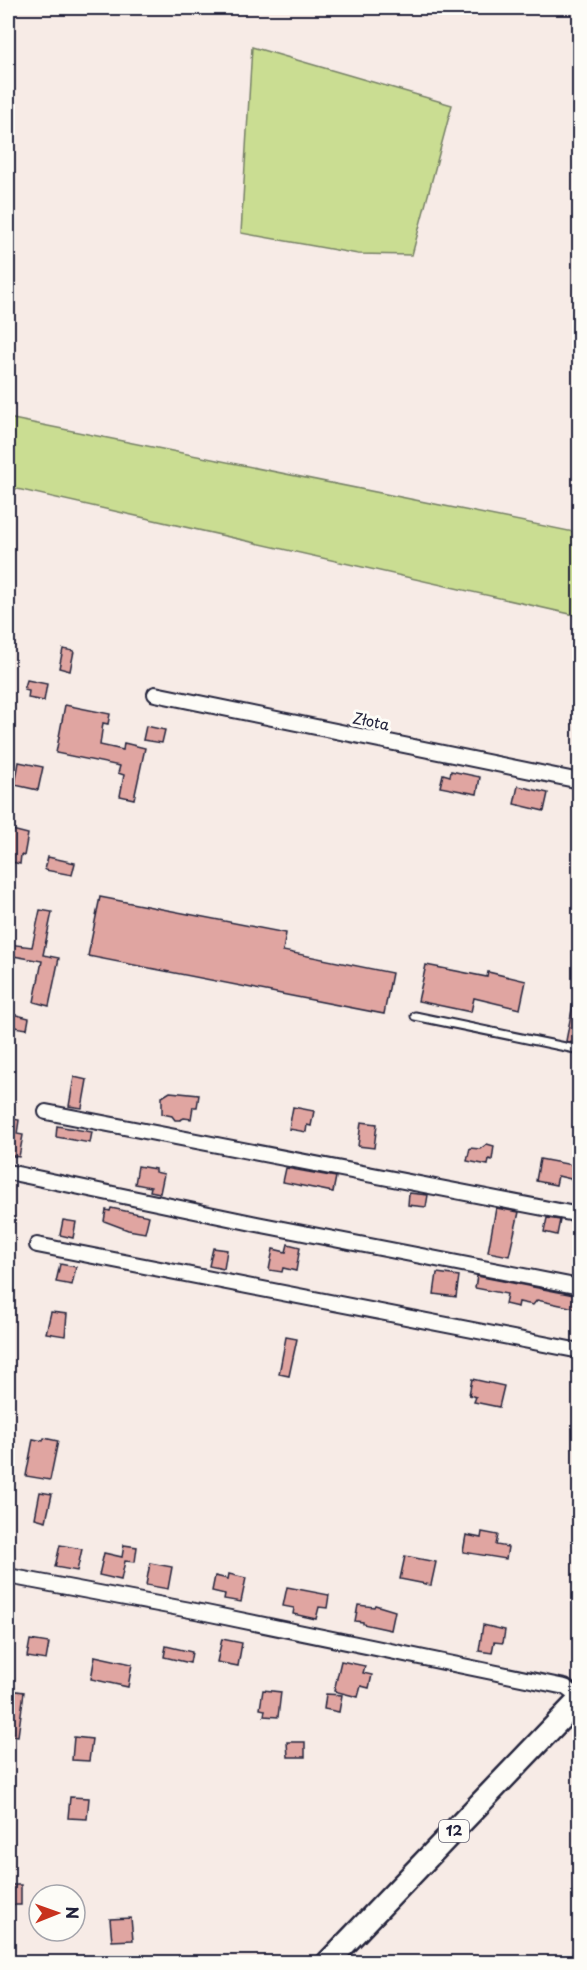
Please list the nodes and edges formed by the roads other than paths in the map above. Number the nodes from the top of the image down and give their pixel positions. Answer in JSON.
{"nodes":[{"id":1,"x":155,"y":694,"type":"dead end"},
{"id":2,"x":579,"y":782,"type":"edge"},
{"id":3,"x":415,"y":1016,"type":"dead end"},
{"id":4,"x":579,"y":1050,"type":"edge"},
{"id":5,"x":46,"y":1112,"type":"dead end"},
{"id":6,"x":8,"y":1172,"type":"edge"},
{"id":7,"x":579,"y":1215,"type":"edge"},
{"id":8,"x":37,"y":1245,"type":"dead end"},
{"id":9,"x":579,"y":1287,"type":"edge"},
{"id":10,"x":579,"y":1351,"type":"edge"},
{"id":11,"x":8,"y":1576,"type":"edge"},
{"id":12,"x":579,"y":1699,"type":"edge"},
{"id":13,"x":328,"y":1962,"type":"edge"}],
"edges":[{"from":1,"to":2,"type":"street","name":"Złota"},
{"from":3,"to":4,"type":"lane"},
{"from":5,"to":7,"type":"street"},
{"from":6,"to":9,"type":"street"},
{"from":8,"to":10,"type":"street"},
{"from":11,"to":12,"type":"street"},
{"from":12,"to":13,"type":"main road","number":"12"}]}
